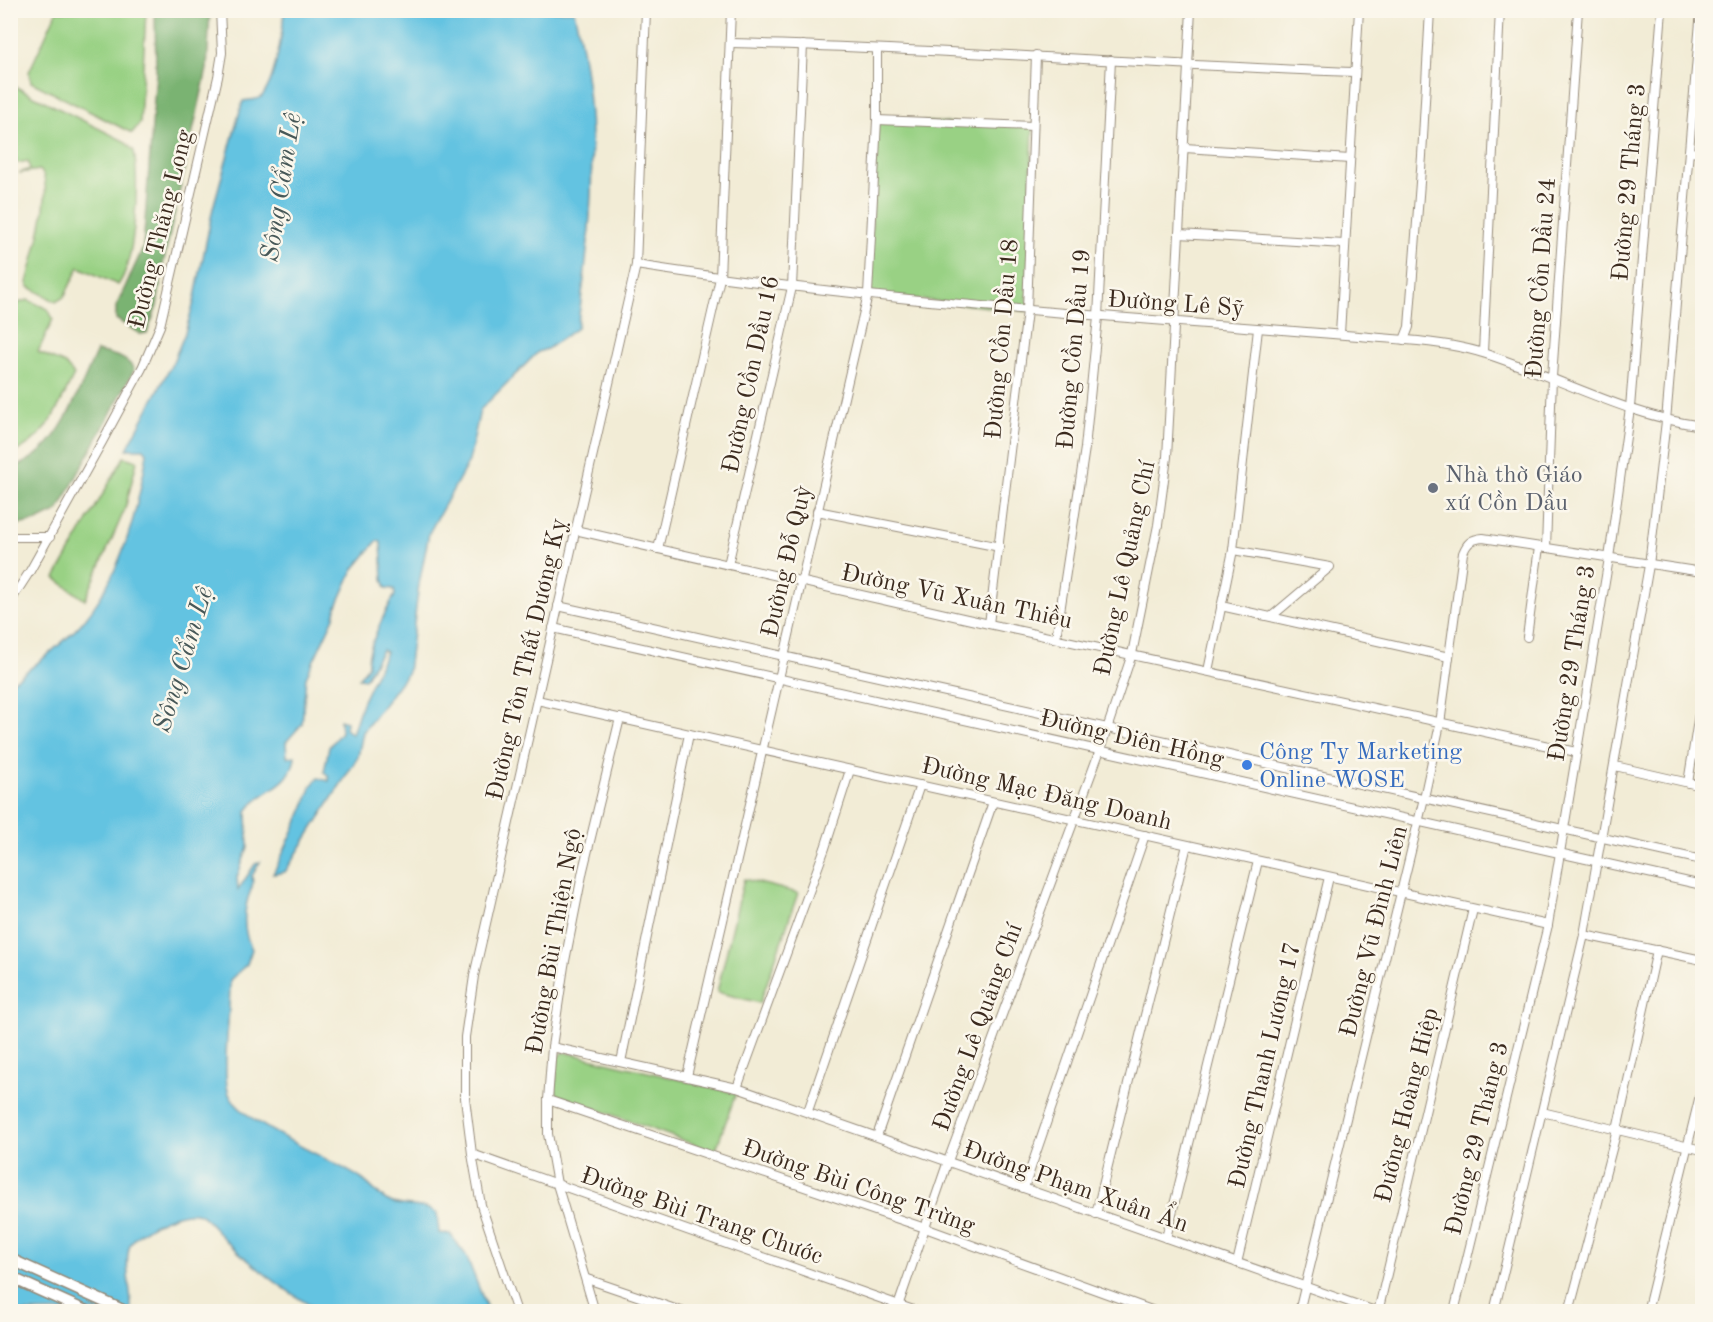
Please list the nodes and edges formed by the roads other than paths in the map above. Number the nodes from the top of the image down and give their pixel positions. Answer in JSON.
{"nodes":[{"id":1,"x":220,"y":10,"type":"edge"},
{"id":2,"x":646,"y":10,"type":"edge"},
{"id":3,"x":731,"y":10,"type":"edge"},
{"id":4,"x":1191,"y":10,"type":"edge"},
{"id":5,"x":1359,"y":10,"type":"edge"},
{"id":6,"x":1430,"y":10,"type":"edge"},
{"id":7,"x":1500,"y":10,"type":"edge"},
{"id":8,"x":1578,"y":10,"type":"edge"},
{"id":9,"x":1662,"y":10,"type":"edge"},
{"id":10,"x":1701,"y":10,"type":"edge"},
{"id":11,"x":731,"y":44,"type":"junction"},
{"id":12,"x":803,"y":45,"type":"junction"},
{"id":13,"x":877,"y":49,"type":"junction"},
{"id":14,"x":1036,"y":55,"type":"junction"},
{"id":15,"x":1111,"y":60,"type":"junction"},
{"id":16,"x":1187,"y":66,"type":"junction"},
{"id":17,"x":1354,"y":72,"type":"junction"},
{"id":18,"x":877,"y":120,"type":"junction"},
{"id":19,"x":1033,"y":126,"type":"junction"},
{"id":20,"x":1185,"y":148,"type":"junction"},
{"id":21,"x":1689,"y":152,"type":"junction"},
{"id":22,"x":1702,"y":153,"type":"edge"},
{"id":23,"x":1350,"y":159,"type":"junction"},
{"id":24,"x":1179,"y":234,"type":"junction"},
{"id":25,"x":1344,"y":244,"type":"junction"},
{"id":26,"x":636,"y":265,"type":"junction"},
{"id":27,"x":720,"y":278,"type":"junction"},
{"id":28,"x":792,"y":287,"type":"junction"},
{"id":29,"x":868,"y":294,"type":"junction"},
{"id":30,"x":1027,"y":311,"type":"junction"},
{"id":31,"x":1098,"y":317,"type":"junction"},
{"id":32,"x":1175,"y":323,"type":"junction"},
{"id":33,"x":1258,"y":329,"type":"junction"},
{"id":34,"x":1340,"y":334,"type":"junction"},
{"id":35,"x":1404,"y":340,"type":"junction"},
{"id":36,"x":1483,"y":352,"type":"junction"},
{"id":37,"x":1552,"y":377,"type":"junction"},
{"id":38,"x":1630,"y":408,"type":"junction"},
{"id":39,"x":1666,"y":421,"type":"junction"},
{"id":40,"x":1702,"y":426,"type":"edge"},
{"id":41,"x":817,"y":512,"type":"junction"},
{"id":42,"x":575,"y":530,"type":"junction"},
{"id":43,"x":10,"y":537,"type":"edge"},
{"id":44,"x":50,"y":537,"type":"junction"},
{"id":45,"x":1000,"y":547,"type":"junction"},
{"id":46,"x":1542,"y":548,"type":"junction"},
{"id":47,"x":658,"y":549,"type":"junction"},
{"id":48,"x":1233,"y":550,"type":"junction"},
{"id":49,"x":1609,"y":558,"type":"junction"},
{"id":50,"x":728,"y":565,"type":"junction"},
{"id":51,"x":1649,"y":565,"type":"junction"},
{"id":52,"x":1702,"y":572,"type":"edge"},
{"id":53,"x":801,"y":581,"type":"junction"},
{"id":54,"x":10,"y":602,"type":"edge"},
{"id":55,"x":558,"y":606,"type":"junction"},
{"id":56,"x":1221,"y":606,"type":"junction"},
{"id":57,"x":1272,"y":616,"type":"junction"},
{"id":58,"x":988,"y":624,"type":"junction"},
{"id":59,"x":553,"y":628,"type":"junction"},
{"id":60,"x":1527,"y":637,"type":"dead end"},
{"id":61,"x":1056,"y":638,"type":"junction"},
{"id":62,"x":1132,"y":654,"type":"junction"},
{"id":63,"x":784,"y":656,"type":"junction"},
{"id":64,"x":1449,"y":657,"type":"junction"},
{"id":65,"x":1208,"y":671,"type":"junction"},
{"id":66,"x":778,"y":678,"type":"junction"},
{"id":67,"x":1702,"y":696,"type":"edge"},
{"id":68,"x":537,"y":700,"type":"junction"},
{"id":69,"x":620,"y":718,"type":"junction"},
{"id":70,"x":1440,"y":724,"type":"junction"},
{"id":71,"x":1106,"y":728,"type":"junction"},
{"id":72,"x":690,"y":734,"type":"junction"},
{"id":73,"x":763,"y":750,"type":"junction"},
{"id":74,"x":1100,"y":750,"type":"junction"},
{"id":75,"x":1576,"y":752,"type":"junction"},
{"id":76,"x":1615,"y":766,"type":"junction"},
{"id":77,"x":850,"y":770,"type":"junction"},
{"id":78,"x":1688,"y":783,"type":"junction"},
{"id":79,"x":920,"y":785,"type":"junction"},
{"id":80,"x":1702,"y":786,"type":"edge"},
{"id":81,"x":1425,"y":798,"type":"junction"},
{"id":82,"x":993,"y":802,"type":"junction"},
{"id":83,"x":1074,"y":821,"type":"junction"},
{"id":84,"x":1419,"y":822,"type":"junction"},
{"id":85,"x":1564,"y":829,"type":"junction"},
{"id":86,"x":1145,"y":836,"type":"junction"},
{"id":87,"x":1602,"y":839,"type":"junction"},
{"id":88,"x":1187,"y":845,"type":"junction"},
{"id":89,"x":1560,"y":853,"type":"junction"},
{"id":90,"x":1702,"y":860,"type":"edge"},
{"id":91,"x":1258,"y":861,"type":"junction"},
{"id":92,"x":1598,"y":862,"type":"junction"},
{"id":93,"x":1329,"y":877,"type":"junction"},
{"id":94,"x":1702,"y":885,"type":"edge"},
{"id":95,"x":1403,"y":893,"type":"junction"},
{"id":96,"x":1473,"y":909,"type":"junction"},
{"id":97,"x":1548,"y":925,"type":"junction"},
{"id":98,"x":1584,"y":935,"type":"junction"},
{"id":99,"x":1657,"y":950,"type":"junction"},
{"id":100,"x":1702,"y":960,"type":"edge"},
{"id":101,"x":552,"y":1047,"type":"junction"},
{"id":102,"x":621,"y":1062,"type":"junction"},
{"id":103,"x":687,"y":1076,"type":"junction"},
{"id":104,"x":737,"y":1088,"type":"junction"},
{"id":105,"x":1702,"y":1088,"type":"edge"},
{"id":106,"x":548,"y":1100,"type":"junction"},
{"id":107,"x":808,"y":1112,"type":"junction"},
{"id":108,"x":1542,"y":1112,"type":"junction"},
{"id":109,"x":1617,"y":1130,"type":"junction"},
{"id":110,"x":878,"y":1136,"type":"junction"},
{"id":111,"x":1688,"y":1147,"type":"junction"},
{"id":112,"x":1702,"y":1150,"type":"edge"},
{"id":113,"x":472,"y":1154,"type":"junction"},
{"id":114,"x":948,"y":1161,"type":"junction"},
{"id":115,"x":557,"y":1184,"type":"junction"},
{"id":116,"x":1024,"y":1188,"type":"junction"},
{"id":117,"x":1096,"y":1214,"type":"junction"},
{"id":118,"x":925,"y":1228,"type":"junction"},
{"id":119,"x":1166,"y":1238,"type":"junction"},
{"id":120,"x":10,"y":1259,"type":"edge"},
{"id":121,"x":1237,"y":1263,"type":"junction"},
{"id":122,"x":10,"y":1276,"type":"edge"},
{"id":123,"x":587,"y":1279,"type":"junction"},
{"id":124,"x":1307,"y":1287,"type":"junction"},
{"id":125,"x":897,"y":1308,"type":"edge"},
{"id":126,"x":88,"y":1311,"type":"edge"},
{"id":127,"x":127,"y":1311,"type":"edge"},
{"id":128,"x":517,"y":1311,"type":"edge"},
{"id":129,"x":595,"y":1311,"type":"edge"},
{"id":130,"x":684,"y":1311,"type":"edge"},
{"id":131,"x":919,"y":1311,"type":"edge"},
{"id":132,"x":1157,"y":1311,"type":"edge"},
{"id":133,"x":1299,"y":1311,"type":"edge"},
{"id":134,"x":1378,"y":1311,"type":"edge"},
{"id":135,"x":1454,"y":1311,"type":"edge"},
{"id":136,"x":1494,"y":1311,"type":"edge"},
{"id":137,"x":1569,"y":1311,"type":"edge"},
{"id":138,"x":1647,"y":1311,"type":"edge"}],
"edges":[{"from":1,"to":44,"type":"street","name":"Đường Thăng Long"},
{"from":2,"to":26,"type":"street","name":"Đường Tôn Thất Dương Kỵ"},
{"from":3,"to":11,"type":"street"},
{"from":4,"to":16,"type":"street","name":"Đường Lê Quảng Chí"},
{"from":5,"to":17,"type":"street"},
{"from":6,"to":35,"type":"street"},
{"from":7,"to":36,"type":"street"},
{"from":8,"to":37,"type":"street","name":"Đường Cồn Dầu 24"},
{"from":9,"to":38,"type":"street","name":"Đường 29 Tháng 3"},
{"from":10,"to":21,"type":"street"},
{"from":11,"to":12,"type":"street"},
{"from":11,"to":27,"type":"street"},
{"from":12,"to":13,"type":"street"},
{"from":12,"to":28,"type":"street","name":"Đường Cồn Dầu 16"},
{"from":13,"to":14,"type":"street"},
{"from":13,"to":18,"type":"street","name":"Đường Đỗ Quỳ"},
{"from":14,"to":15,"type":"street"},
{"from":14,"to":19,"type":"street","name":"Đường Cồn Dầu 18"},
{"from":15,"to":16,"type":"street"},
{"from":15,"to":31,"type":"street","name":"Đường Cồn Dầu 19"},
{"from":16,"to":17,"type":"street"},
{"from":16,"to":20,"type":"street","name":"Đường Lê Quảng Chí"},
{"from":17,"to":23,"type":"street"},
{"from":18,"to":19,"type":"street"},
{"from":18,"to":29,"type":"street","name":"Đường Đỗ Quỳ"},
{"from":19,"to":30,"type":"street","name":"Đường Cồn Dầu 18"},
{"from":20,"to":23,"type":"street"},
{"from":20,"to":24,"type":"street","name":"Đường Lê Quảng Chí"},
{"from":21,"to":22,"type":"street"},
{"from":21,"to":39,"type":"street"},
{"from":23,"to":25,"type":"street"},
{"from":24,"to":25,"type":"street"},
{"from":24,"to":32,"type":"street","name":"Đường Lê Quảng Chí"},
{"from":25,"to":34,"type":"street"},
{"from":26,"to":27,"type":"street","name":"Đường Lê Sỹ"},
{"from":26,"to":42,"type":"street","name":"Đường Tôn Thất Dương Kỵ"},
{"from":27,"to":28,"type":"street","name":"Đường Lê Sỹ"},
{"from":27,"to":47,"type":"street"},
{"from":28,"to":29,"type":"street","name":"Đường Lê Sỹ"},
{"from":28,"to":50,"type":"street","name":"Đường Cồn Dầu 16"},
{"from":29,"to":30,"type":"street","name":"Đường Lê Sỹ"},
{"from":29,"to":41,"type":"street","name":"Đường Đỗ Quỳ"},
{"from":30,"to":31,"type":"street","name":"Đường Lê Sỹ"},
{"from":30,"to":45,"type":"street","name":"Đường Cồn Dầu 18"},
{"from":31,"to":32,"type":"street","name":"Đường Lê Sỹ"},
{"from":31,"to":61,"type":"street","name":"Đường Cồn Dầu 19"},
{"from":32,"to":33,"type":"street","name":"Đường Lê Sỹ"},
{"from":32,"to":62,"type":"street","name":"Đường Lê Quảng Chí"},
{"from":33,"to":34,"type":"street","name":"Đường Lê Sỹ"},
{"from":33,"to":48,"type":"street"},
{"from":34,"to":35,"type":"street","name":"Đường Lê Sỹ"},
{"from":35,"to":36,"type":"street","name":"Đường Lê Sỹ"},
{"from":36,"to":37,"type":"street","name":"Đường Lê Sỹ"},
{"from":37,"to":38,"type":"street","name":"Đường Lê Sỹ"},
{"from":37,"to":46,"type":"street","name":"Đường Cồn Dầu 24"},
{"from":38,"to":39,"type":"street","name":"Đường Lê Sỹ"},
{"from":38,"to":49,"type":"street","name":"Đường 29 Tháng 3"},
{"from":39,"to":40,"type":"street","name":"Đường Lê Sỹ"},
{"from":39,"to":51,"type":"street"},
{"from":41,"to":45,"type":"street"},
{"from":41,"to":53,"type":"street","name":"Đường Đỗ Quỳ"},
{"from":42,"to":47,"type":"street","name":"Đường Vũ Xuân Thiều"},
{"from":42,"to":55,"type":"street","name":"Đường Tôn Thất Dương Kỵ"},
{"from":43,"to":44,"type":"street"},
{"from":44,"to":54,"type":"street","name":"Đường Thăng Long"},
{"from":45,"to":58,"type":"street","name":"Đường Cồn Dầu 18"},
{"from":46,"to":49,"type":"street","name":"Đường Vũ Đình Liên"},
{"from":46,"to":60,"type":"street","name":"Đường Cồn Dầu 24"},
{"from":46,"to":64,"type":"street","name":"Đường Vũ Đình Liên"},
{"from":47,"to":50,"type":"street","name":"Đường Vũ Xuân Thiều"},
{"from":48,"to":56,"type":"street"},
{"from":48,"to":57,"type":"street"},
{"from":49,"to":51,"type":"street","name":"Đường Vũ Đình Liên"},
{"from":49,"to":75,"type":"street","name":"Đường 29 Tháng 3"},
{"from":50,"to":53,"type":"street","name":"Đường Vũ Xuân Thiều"},
{"from":51,"to":52,"type":"street","name":"Đường Vũ Đình Liên"},
{"from":51,"to":76,"type":"street"},
{"from":53,"to":58,"type":"street","name":"Đường Vũ Xuân Thiều"},
{"from":53,"to":63,"type":"street","name":"Đường Đỗ Quỳ"},
{"from":55,"to":59,"type":"street","name":"Đường Tôn Thất Dương Kỵ"},
{"from":55,"to":63,"type":"street","name":"Đường Diên Hồng"},
{"from":56,"to":57,"type":"street"},
{"from":56,"to":65,"type":"street"},
{"from":57,"to":64,"type":"street"},
{"from":58,"to":61,"type":"street","name":"Đường Vũ Xuân Thiều"},
{"from":59,"to":66,"type":"street","name":"Đường Diên Hồng"},
{"from":59,"to":68,"type":"street","name":"Đường Tôn Thất Dương Kỵ"},
{"from":61,"to":62,"type":"street","name":"Đường Vũ Xuân Thiều"},
{"from":62,"to":65,"type":"street","name":"Đường Vũ Xuân Thiều"},
{"from":62,"to":71,"type":"street","name":"Đường Lê Quảng Chí"},
{"from":63,"to":66,"type":"street","name":"Đường Đỗ Quỳ"},
{"from":63,"to":71,"type":"street","name":"Đường Diên Hồng"},
{"from":64,"to":70,"type":"street","name":"Đường Vũ Đình Liên"},
{"from":65,"to":70,"type":"street","name":"Đường Vũ Xuân Thiều"},
{"from":66,"to":73,"type":"street","name":"Đường Đỗ Quỳ"},
{"from":66,"to":74,"type":"street","name":"Đường Diên Hồng"},
{"from":67,"to":78,"type":"street"},
{"from":68,"to":69,"type":"street","name":"Đường Mạc Đăng Doanh"},
{"from":68,"to":113,"type":"street","name":"Đường Tôn Thất Dương Kỵ"},
{"from":69,"to":72,"type":"street","name":"Đường Mạc Đăng Doanh"},
{"from":69,"to":101,"type":"street","name":"Đường Bùi Thiện Ngộ"},
{"from":70,"to":75,"type":"street","name":"Đường Vũ Xuân Thiều"},
{"from":70,"to":81,"type":"street","name":"Đường Vũ Đình Liên"},
{"from":71,"to":74,"type":"street","name":"Đường Lê Quảng Chí"},
{"from":71,"to":81,"type":"street","name":"Đường Diên Hồng"},
{"from":72,"to":73,"type":"street","name":"Đường Mạc Đăng Doanh"},
{"from":72,"to":102,"type":"street"},
{"from":73,"to":77,"type":"street","name":"Đường Mạc Đăng Doanh"},
{"from":73,"to":103,"type":"street","name":"Đường Đỗ Quỳ"},
{"from":74,"to":83,"type":"street","name":"Đường Lê Quảng Chí"},
{"from":74,"to":84,"type":"street","name":"Đường Diên Hồng"},
{"from":75,"to":85,"type":"street","name":"Đường 29 Tháng 3"},
{"from":76,"to":78,"type":"street"},
{"from":76,"to":87,"type":"street"},
{"from":77,"to":79,"type":"street","name":"Đường Mạc Đăng Doanh"},
{"from":77,"to":104,"type":"street"},
{"from":78,"to":80,"type":"street"},
{"from":79,"to":82,"type":"street","name":"Đường Mạc Đăng Doanh"},
{"from":79,"to":107,"type":"street"},
{"from":81,"to":84,"type":"street","name":"Đường Vũ Đình Liên"},
{"from":81,"to":85,"type":"street","name":"Đường Diên Hồng"},
{"from":82,"to":83,"type":"street","name":"Đường Mạc Đăng Doanh"},
{"from":82,"to":110,"type":"street"},
{"from":83,"to":86,"type":"street","name":"Đường Mạc Đăng Doanh"},
{"from":83,"to":114,"type":"street","name":"Đường Lê Quảng Chí"},
{"from":84,"to":89,"type":"street","name":"Đường Diên Hồng"},
{"from":84,"to":95,"type":"street","name":"Đường Vũ Đình Liên"},
{"from":85,"to":87,"type":"street","name":"Đường Diên Hồng"},
{"from":85,"to":89,"type":"street","name":"Đường 29 Tháng 3"},
{"from":86,"to":88,"type":"street","name":"Đường Mạc Đăng Doanh"},
{"from":86,"to":116,"type":"street"},
{"from":87,"to":90,"type":"street","name":"Đường Diên Hồng"},
{"from":87,"to":92,"type":"street"},
{"from":88,"to":91,"type":"street","name":"Đường Mạc Đăng Doanh"},
{"from":88,"to":117,"type":"street"},
{"from":89,"to":92,"type":"street","name":"Đường Diên Hồng"},
{"from":89,"to":97,"type":"street","name":"Đường 29 Tháng 3"},
{"from":91,"to":93,"type":"street","name":"Đường Mạc Đăng Doanh"},
{"from":91,"to":119,"type":"street"},
{"from":92,"to":94,"type":"street","name":"Đường Diên Hồng"},
{"from":92,"to":98,"type":"street"},
{"from":93,"to":95,"type":"street","name":"Đường Mạc Đăng Doanh"},
{"from":93,"to":121,"type":"street","name":"Đường Thanh Lương 17"},
{"from":95,"to":96,"type":"street","name":"Đường Mạc Đăng Doanh"},
{"from":95,"to":124,"type":"street","name":"Đường Vũ Đình Liên"},
{"from":96,"to":97,"type":"street","name":"Đường Mạc Đăng Doanh"},
{"from":96,"to":134,"type":"street","name":"Đường Hoàng Hiệp"},
{"from":97,"to":135,"type":"street","name":"Đường 29 Tháng 3"},
{"from":98,"to":99,"type":"street"},
{"from":98,"to":108,"type":"street"},
{"from":99,"to":100,"type":"street"},
{"from":99,"to":109,"type":"street"},
{"from":101,"to":102,"type":"street","name":"Đường Phạm Xuân Ẩn"},
{"from":101,"to":106,"type":"street","name":"Đường Bùi Thiện Ngộ"},
{"from":102,"to":103,"type":"street","name":"Đường Phạm Xuân Ẩn"},
{"from":103,"to":104,"type":"street","name":"Đường Phạm Xuân Ẩn"},
{"from":104,"to":107,"type":"street","name":"Đường Phạm Xuân Ẩn"},
{"from":105,"to":111,"type":"street"},
{"from":106,"to":115,"type":"street","name":"Đường Bùi Thiện Ngộ"},
{"from":106,"to":118,"type":"street","name":"Đường Bùi Công Trừng"},
{"from":107,"to":110,"type":"street","name":"Đường Phạm Xuân Ẩn"},
{"from":108,"to":109,"type":"street"},
{"from":108,"to":136,"type":"street"},
{"from":109,"to":111,"type":"street"},
{"from":109,"to":137,"type":"street"},
{"from":110,"to":114,"type":"street","name":"Đường Phạm Xuân Ẩn"},
{"from":111,"to":112,"type":"street"},
{"from":111,"to":138,"type":"street"},
{"from":113,"to":115,"type":"street","name":"Đường Bùi Trang Chước"},
{"from":113,"to":128,"type":"street","name":"Đường Tôn Thất Dương Kỵ"},
{"from":114,"to":116,"type":"street","name":"Đường Phạm Xuân Ẩn"},
{"from":114,"to":118,"type":"street","name":"Đường Lê Quảng Chí"},
{"from":115,"to":123,"type":"street","name":"Đường Bùi Thiện Ngộ"},
{"from":115,"to":125,"type":"street","name":"Đường Bùi Trang Chước"},
{"from":116,"to":117,"type":"street","name":"Đường Phạm Xuân Ẩn"},
{"from":117,"to":119,"type":"street","name":"Đường Phạm Xuân Ẩn"},
{"from":118,"to":125,"type":"street","name":"Đường Lê Quảng Chí"},
{"from":118,"to":132,"type":"street","name":"Đường Bùi Công Trừng"},
{"from":119,"to":121,"type":"street","name":"Đường Phạm Xuân Ẩn"},
{"from":120,"to":127,"type":"main road"},
{"from":121,"to":124,"type":"street","name":"Đường Phạm Xuân Ẩn"},
{"from":122,"to":126,"type":"main road"},
{"from":123,"to":129,"type":"street","name":"Đường Bùi Thiện Ngộ"},
{"from":123,"to":130,"type":"street"},
{"from":124,"to":133,"type":"street","name":"Đường Vũ Đình Liên"},
{"from":124,"to":134,"type":"street","name":"Đường Phạm Xuân Ẩn"},
{"from":125,"to":131,"type":"street","name":"Đường Bùi Trang Chước"}]}
